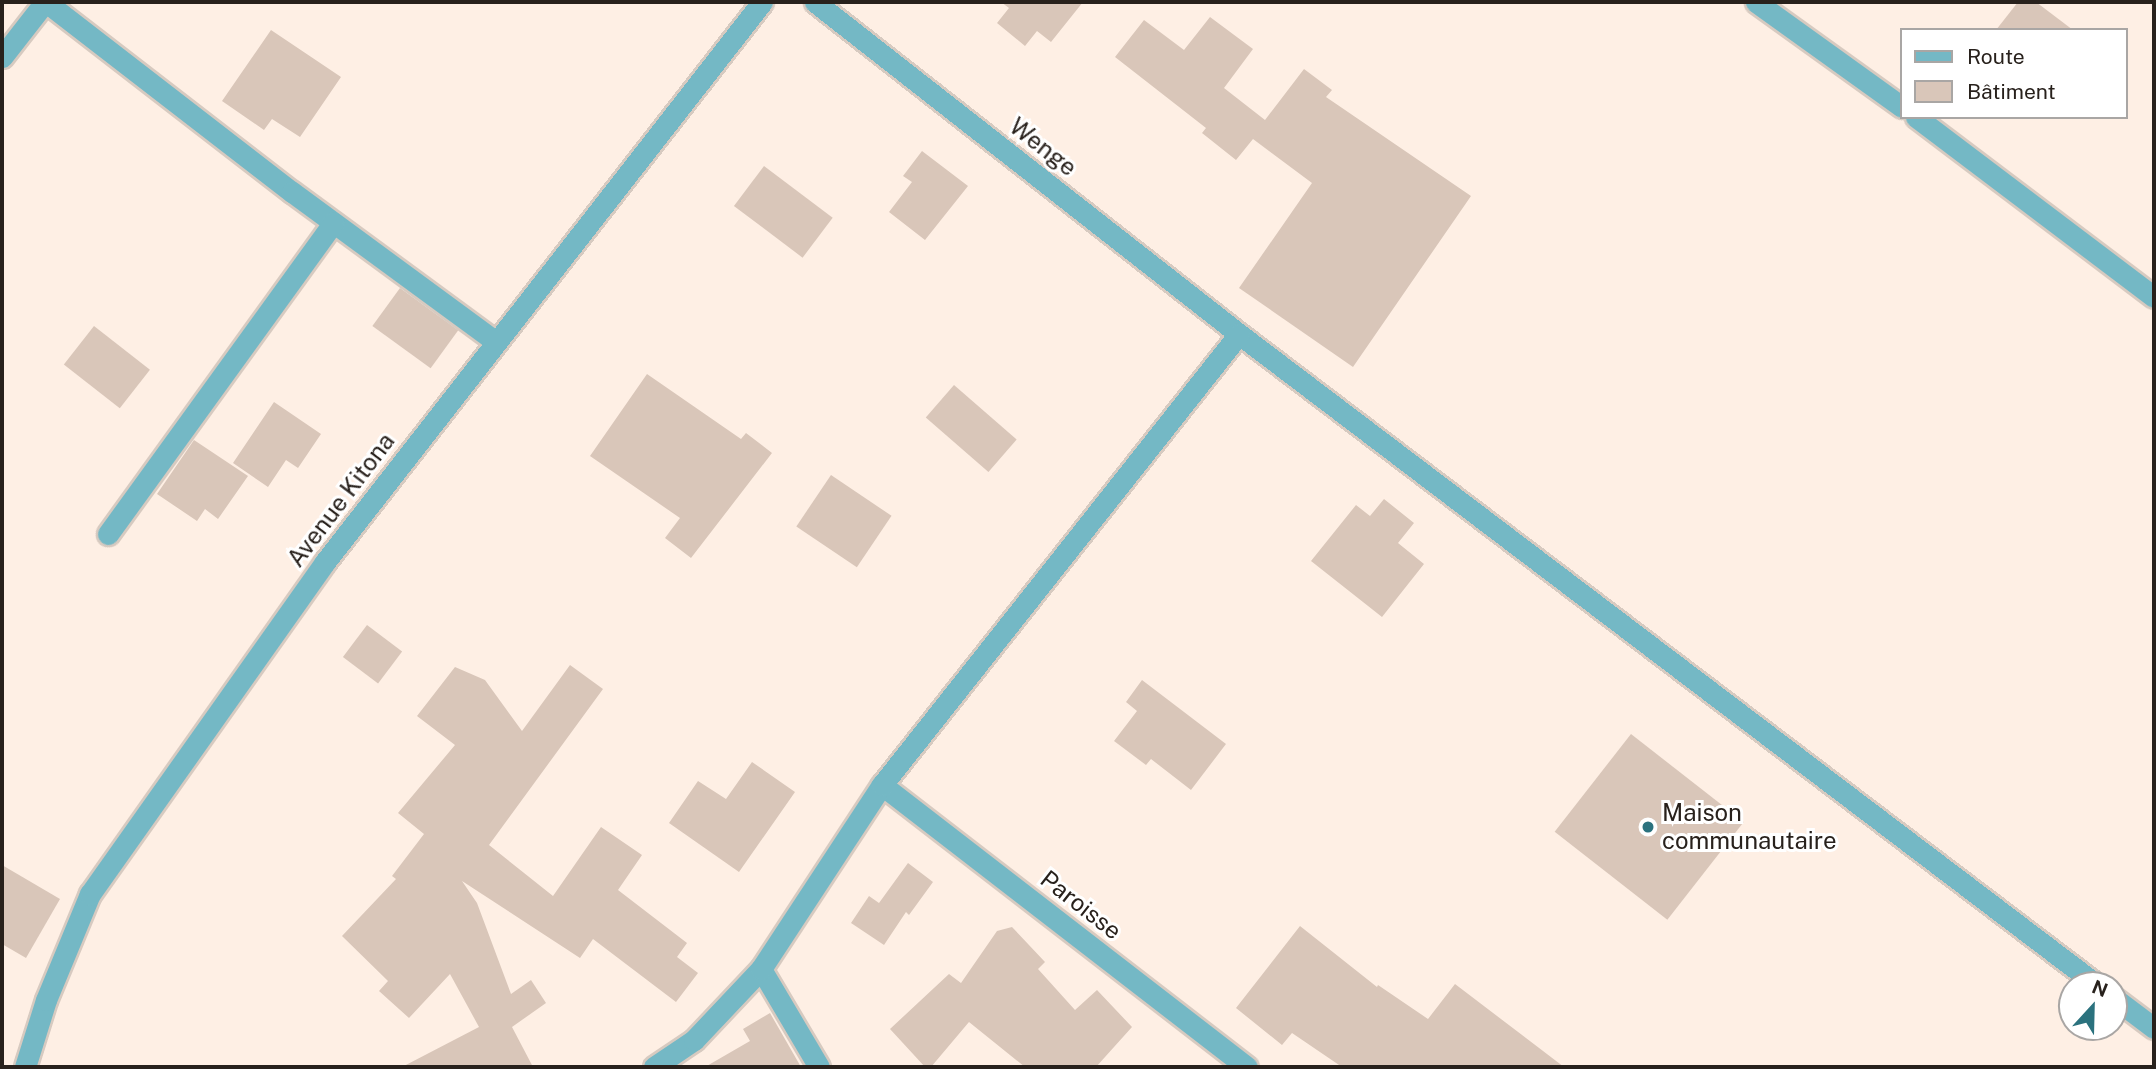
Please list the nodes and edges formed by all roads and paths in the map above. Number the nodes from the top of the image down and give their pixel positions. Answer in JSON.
{"nodes":[{"id":1,"x":45,"y":2,"type":"edge"},
{"id":2,"x":762,"y":2,"type":"edge"},
{"id":3,"x":815,"y":2,"type":"edge"},
{"id":4,"x":1756,"y":2,"type":"edge"},
{"id":5,"x":2,"y":57,"type":"edge"},
{"id":6,"x":1900,"y":106,"type":"edge"},
{"id":7,"x":1919,"y":119,"type":"edge"},
{"id":8,"x":333,"y":223,"type":"junction"},
{"id":9,"x":2154,"y":297,"type":"edge"},
{"id":10,"x":1239,"y":334,"type":"junction"},
{"id":11,"x":495,"y":341,"type":"junction"},
{"id":12,"x":108,"y":534,"type":"dead end"},
{"id":13,"x":883,"y":785,"type":"junction"},
{"id":14,"x":761,"y":969,"type":"junction"},
{"id":15,"x":2079,"y":971,"type":"edge"},
{"id":16,"x":2128,"y":1008,"type":"edge"},
{"id":17,"x":2154,"y":1028,"type":"edge"},
{"id":18,"x":25,"y":1067,"type":"edge"},
{"id":19,"x":654,"y":1067,"type":"edge"},
{"id":20,"x":819,"y":1067,"type":"edge"},
{"id":21,"x":1247,"y":1067,"type":"edge"}],
"edges":[{"from":1,"to":5,"type":"street"},
{"from":1,"to":8,"type":"street"},
{"from":2,"to":11,"type":"street","name":"Avenue Kitona"},
{"from":3,"to":10,"type":"street","name":"Wenge"},
{"from":4,"to":6,"type":"street"},
{"from":7,"to":9,"type":"street"},
{"from":8,"to":11,"type":"street"},
{"from":8,"to":12,"type":"street"},
{"from":10,"to":13,"type":"street"},
{"from":10,"to":15,"type":"street","name":"Wenge"},
{"from":11,"to":18,"type":"street","name":"Avenue Kitona"},
{"from":13,"to":14,"type":"street"},
{"from":13,"to":21,"type":"street","name":"Paroisse"},
{"from":14,"to":19,"type":"street"},
{"from":14,"to":20,"type":"street"},
{"from":16,"to":17,"type":"street"}]}
